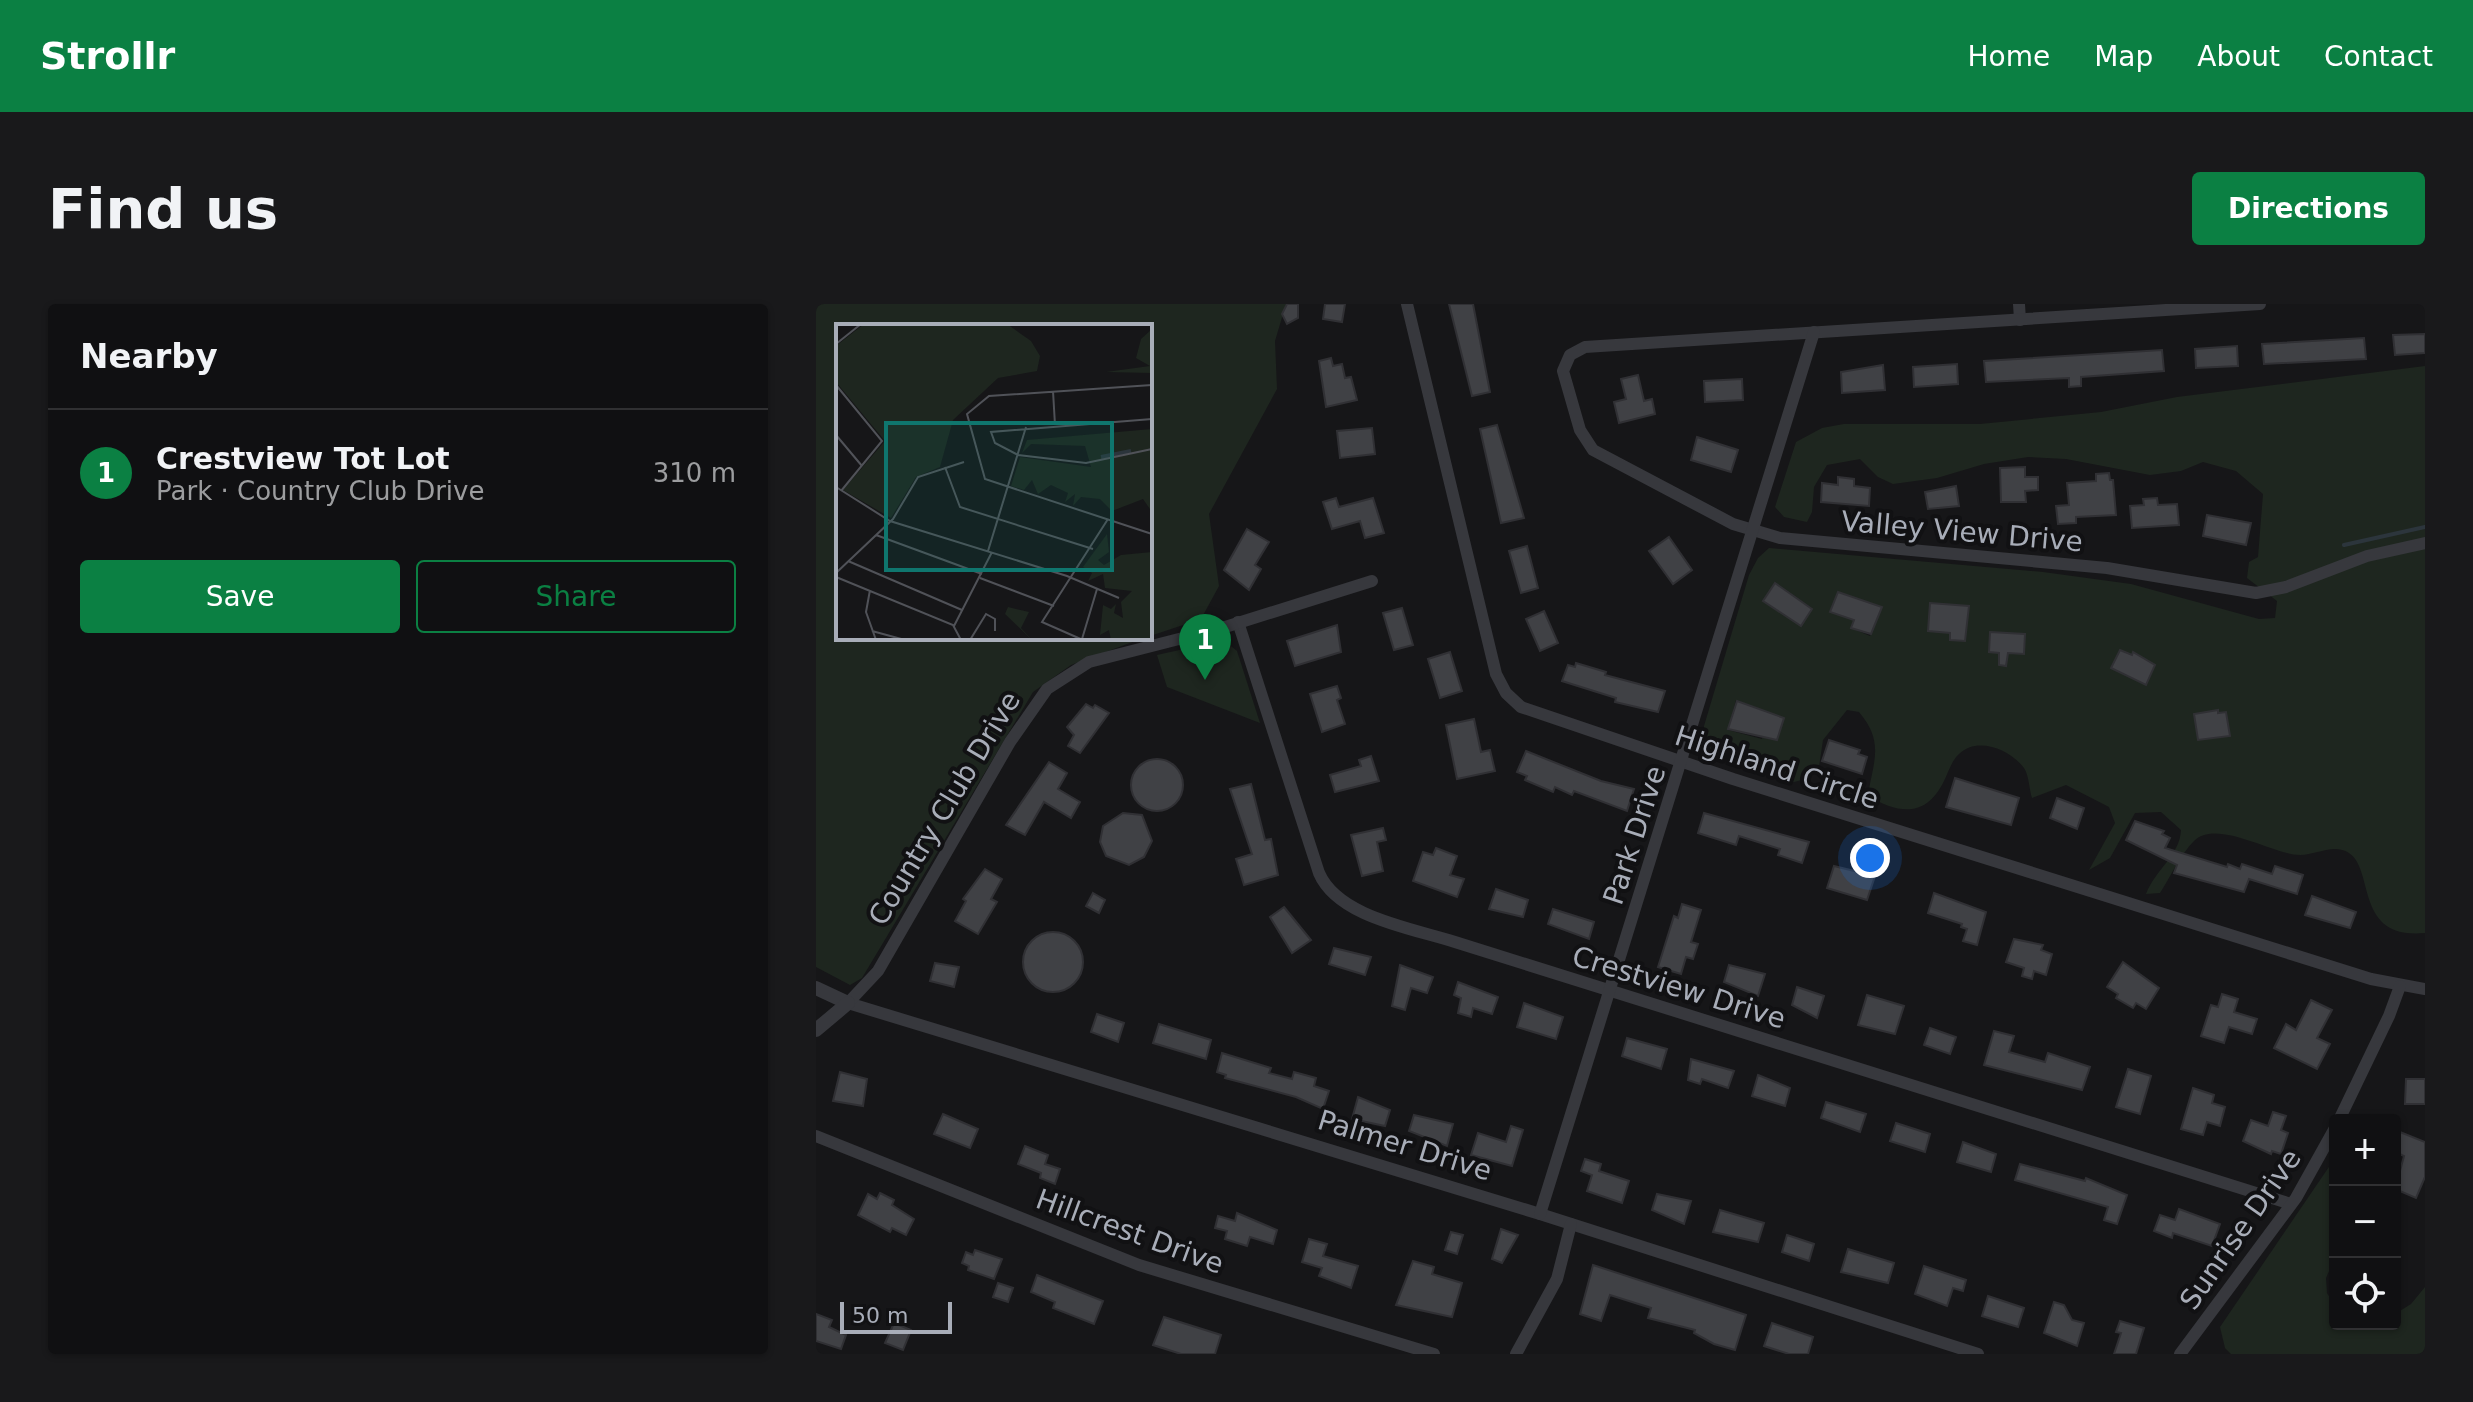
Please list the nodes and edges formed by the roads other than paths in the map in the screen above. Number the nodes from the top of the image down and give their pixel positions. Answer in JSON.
{"nodes":[{"id":1,"x":1407,"y":304,"type":"edge"},
{"id":2,"x":2019,"y":304,"type":"edge"},
{"id":3,"x":2260,"y":304,"type":"edge"},
{"id":4,"x":2020,"y":320,"type":"junction"},
{"id":5,"x":1814,"y":332,"type":"junction"},
{"id":6,"x":1753,"y":531,"type":"junction"},
{"id":7,"x":2425,"y":543,"type":"edge"},
{"id":8,"x":1372,"y":581,"type":"dead end"},
{"id":9,"x":1238,"y":622,"type":"junction"},
{"id":10,"x":1682,"y":762,"type":"junction"},
{"id":11,"x":2400,"y":986,"type":"junction"},
{"id":12,"x":816,"y":988,"type":"edge"},
{"id":13,"x":2425,"y":989,"type":"edge"},
{"id":14,"x":1610,"y":991,"type":"junction"},
{"id":15,"x":848,"y":1003,"type":"junction"},
{"id":16,"x":816,"y":1030,"type":"edge"},
{"id":17,"x":2342,"y":1114,"type":"edge"},
{"id":18,"x":816,"y":1136,"type":"edge"},
{"id":19,"x":2329,"y":1138,"type":"edge"},
{"id":20,"x":2291,"y":1204,"type":"junction"},
{"id":21,"x":1540,"y":1214,"type":"junction"},
{"id":22,"x":1571,"y":1224,"type":"junction"},
{"id":23,"x":1434,"y":1354,"type":"edge"},
{"id":24,"x":1516,"y":1354,"type":"edge"},
{"id":25,"x":1978,"y":1354,"type":"edge"},
{"id":26,"x":2180,"y":1354,"type":"edge"}],
"edges":[{"from":1,"to":10,"type":"street","name":"Highland Circle"},
{"from":2,"to":4,"type":"street"},
{"from":3,"to":4,"type":"street"},
{"from":4,"to":5,"type":"street"},
{"from":5,"to":6,"type":"street","name":"Park Drive"},
{"from":5,"to":6,"type":"street","name":"Valley View Drive"},
{"from":6,"to":7,"type":"street","name":"Valley View Drive"},
{"from":6,"to":10,"type":"street","name":"Park Drive"},
{"from":8,"to":9,"type":"street","name":"Country Club Drive"},
{"from":9,"to":14,"type":"street","name":"Crestview Drive"},
{"from":9,"to":15,"type":"street","name":"Country Club Drive"},
{"from":10,"to":11,"type":"street","name":"Highland Circle"},
{"from":10,"to":14,"type":"street","name":"Park Drive"},
{"from":11,"to":13,"type":"street","name":"Highland Circle"},
{"from":11,"to":17,"type":"street"},
{"from":12,"to":15,"type":"street","name":"Palmer Drive"},
{"from":14,"to":20,"type":"street","name":"Crestview Drive"},
{"from":14,"to":21,"type":"street","name":"Park Drive"},
{"from":15,"to":16,"type":"street","name":"Country Club Drive"},
{"from":15,"to":21,"type":"street","name":"Palmer Drive"},
{"from":18,"to":23,"type":"street","name":"Hillcrest Drive"},
{"from":19,"to":20,"type":"street","name":"Sunrise Drive"},
{"from":20,"to":26,"type":"street","name":"Sunrise Drive"},
{"from":21,"to":22,"type":"street","name":"Palmer Drive"},
{"from":22,"to":24,"type":"street"},
{"from":22,"to":25,"type":"street","name":"Palmer Drive"}]}
